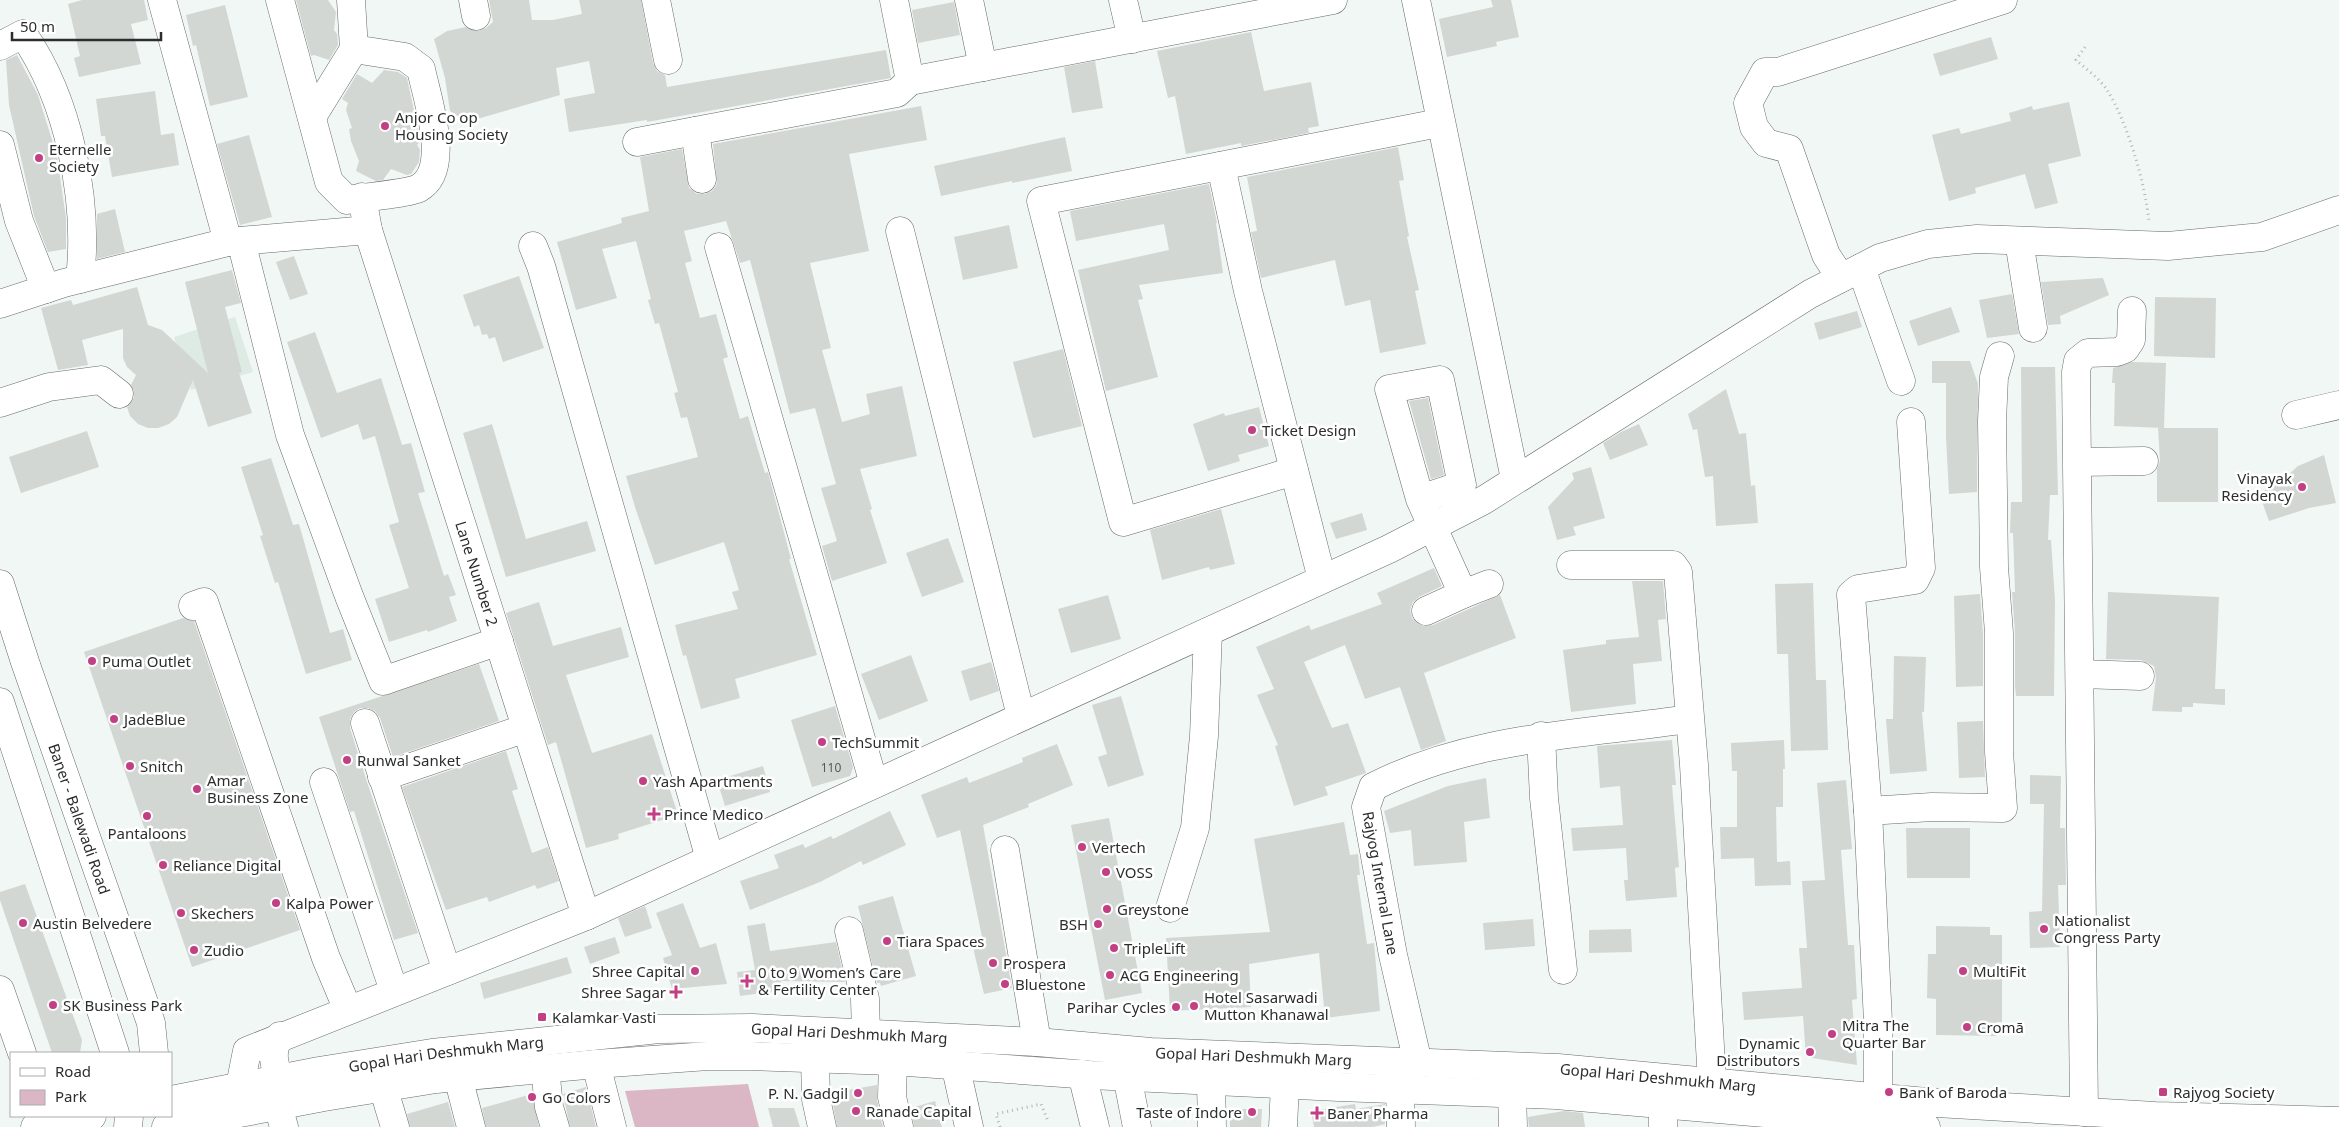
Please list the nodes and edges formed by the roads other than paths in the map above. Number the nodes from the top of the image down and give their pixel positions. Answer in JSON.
{"nodes":[{"id":1,"x":162,"y":0,"type":"edge"},
{"id":2,"x":280,"y":0,"type":"edge"},
{"id":3,"x":351,"y":0,"type":"edge"},
{"id":4,"x":656,"y":0,"type":"edge"},
{"id":5,"x":894,"y":0,"type":"edge"},
{"id":6,"x":969,"y":0,"type":"edge"},
{"id":7,"x":1123,"y":0,"type":"edge"},
{"id":8,"x":1333,"y":0,"type":"edge"},
{"id":9,"x":1416,"y":0,"type":"edge"},
{"id":10,"x":2003,"y":0,"type":"edge"},
{"id":11,"x":1292,"y":4,"type":"edge"},
{"id":12,"x":1132,"y":39,"type":"junction"},
{"id":13,"x":0,"y":46,"type":"edge"},
{"id":14,"x":354,"y":50,"type":"junction"},
{"id":15,"x":668,"y":60,"type":"dead end"},
{"id":16,"x":983,"y":67,"type":"junction"},
{"id":17,"x":910,"y":81,"type":"junction"},
{"id":18,"x":312,"y":117,"type":"junction"},
{"id":19,"x":1439,"y":123,"type":"junction"},
{"id":20,"x":695,"y":131,"type":"junction"},
{"id":21,"x":637,"y":142,"type":"dead end"},
{"id":22,"x":0,"y":145,"type":"edge"},
{"id":23,"x":1221,"y":166,"type":"junction"},
{"id":24,"x":702,"y":179,"type":"dead end"},
{"id":25,"x":362,"y":198,"type":"junction"},
{"id":26,"x":2339,"y":210,"type":"edge"},
{"id":27,"x":368,"y":230,"type":"junction"},
{"id":28,"x":900,"y":231,"type":"dead end"},
{"id":29,"x":2019,"y":241,"type":"junction"},
{"id":30,"x":235,"y":242,"type":"junction"},
{"id":31,"x":533,"y":246,"type":"dead end"},
{"id":32,"x":719,"y":247,"type":"dead end"},
{"id":33,"x":1851,"y":273,"type":"junction"},
{"id":34,"x":80,"y":279,"type":"junction"},
{"id":35,"x":46,"y":289,"type":"junction"},
{"id":36,"x":0,"y":304,"type":"edge"},
{"id":37,"x":2132,"y":311,"type":"dead end"},
{"id":38,"x":2033,"y":328,"type":"dead end"},
{"id":39,"x":2000,"y":356,"type":"dead end"},
{"id":40,"x":1901,"y":381,"type":"dead end"},
{"id":41,"x":119,"y":394,"type":"dead end"},
{"id":42,"x":0,"y":403,"type":"edge"},
{"id":43,"x":2339,"y":405,"type":"edge"},
{"id":44,"x":2296,"y":415,"type":"dead end"},
{"id":45,"x":1911,"y":422,"type":"dead end"},
{"id":46,"x":2144,"y":461,"type":"dead end"},
{"id":47,"x":2078,"y":462,"type":"junction"},
{"id":48,"x":1294,"y":471,"type":"junction"},
{"id":49,"x":1515,"y":479,"type":"junction"},
{"id":50,"x":1420,"y":499,"type":"dead end"},
{"id":51,"x":1434,"y":526,"type":"junction"},
{"id":52,"x":1570,"y":565,"type":"dead end"},
{"id":53,"x":1322,"y":579,"type":"junction"},
{"id":54,"x":0,"y":584,"type":"edge"},
{"id":55,"x":1489,"y":584,"type":"dead end"},
{"id":56,"x":1463,"y":594,"type":"junction"},
{"id":57,"x":192,"y":606,"type":"dead end"},
{"id":58,"x":1426,"y":611,"type":"dead end"},
{"id":59,"x":1208,"y":632,"type":"junction"},
{"id":60,"x":499,"y":641,"type":"junction"},
{"id":61,"x":2081,"y":674,"type":"junction"},
{"id":62,"x":2140,"y":676,"type":"dead end"},
{"id":63,"x":0,"y":702,"type":"edge"},
{"id":64,"x":1021,"y":716,"type":"junction"},
{"id":65,"x":1688,"y":719,"type":"junction"},
{"id":66,"x":365,"y":723,"type":"dead end"},
{"id":67,"x":526,"y":728,"type":"junction"},
{"id":68,"x":1541,"y":736,"type":"junction"},
{"id":69,"x":382,"y":777,"type":"junction"},
{"id":70,"x":324,"y":782,"type":"dead end"},
{"id":71,"x":874,"y":784,"type":"junction"},
{"id":72,"x":1868,"y":811,"type":"junction"},
{"id":73,"x":1005,"y":850,"type":"dead end"},
{"id":74,"x":710,"y":859,"type":"junction"},
{"id":75,"x":1170,"y":908,"type":"dead end"},
{"id":76,"x":586,"y":916,"type":"junction"},
{"id":77,"x":850,"y":931,"type":"dead end"},
{"id":78,"x":1563,"y":970,"type":"dead end"},
{"id":79,"x":447,"y":971,"type":"junction"},
{"id":80,"x":0,"y":990,"type":"edge"},
{"id":81,"x":394,"y":992,"type":"junction"},
{"id":82,"x":348,"y":1010,"type":"junction"},
{"id":83,"x":866,"y":1033,"type":"junction"},
{"id":84,"x":280,"y":1036,"type":"junction"},
{"id":85,"x":1037,"y":1042,"type":"junction"},
{"id":86,"x":1122,"y":1049,"type":"junction"},
{"id":87,"x":22,"y":1052,"type":"edge"},
{"id":88,"x":115,"y":1052,"type":"edge"},
{"id":89,"x":154,"y":1052,"type":"edge"},
{"id":90,"x":815,"y":1058,"type":"junction"},
{"id":91,"x":893,"y":1061,"type":"junction"},
{"id":92,"x":1418,"y":1063,"type":"junction"},
{"id":93,"x":596,"y":1064,"type":"junction"},
{"id":94,"x":955,"y":1064,"type":"junction"},
{"id":95,"x":545,"y":1068,"type":"junction"},
{"id":96,"x":1082,"y":1074,"type":"junction"},
{"id":97,"x":458,"y":1076,"type":"junction"},
{"id":98,"x":1127,"y":1077,"type":"junction"},
{"id":99,"x":280,"y":1078,"type":"junction"},
{"id":100,"x":1211,"y":1081,"type":"junction"},
{"id":101,"x":1712,"y":1082,"type":"junction"},
{"id":102,"x":1285,"y":1084,"type":"junction"},
{"id":103,"x":240,"y":1086,"type":"junction"},
{"id":104,"x":383,"y":1087,"type":"junction"},
{"id":105,"x":1400,"y":1089,"type":"junction"},
{"id":106,"x":1512,"y":1093,"type":"junction"},
{"id":107,"x":1878,"y":1096,"type":"junction"},
{"id":108,"x":172,"y":1100,"type":"edge"},
{"id":109,"x":2084,"y":1112,"type":"junction"},
{"id":110,"x":1936,"y":1115,"type":"edge"},
{"id":111,"x":281,"y":1116,"type":"edge"},
{"id":112,"x":1663,"y":1116,"type":"edge"},
{"id":113,"x":84,"y":1117,"type":"edge"},
{"id":114,"x":1744,"y":1119,"type":"edge"},
{"id":115,"x":2339,"y":1121,"type":"edge"},
{"id":116,"x":42,"y":1122,"type":"edge"},
{"id":117,"x":1858,"y":1124,"type":"edge"},
{"id":118,"x":166,"y":1127,"type":"edge"},
{"id":119,"x":394,"y":1127,"type":"edge"},
{"id":120,"x":471,"y":1127,"type":"edge"},
{"id":121,"x":555,"y":1127,"type":"edge"},
{"id":122,"x":612,"y":1127,"type":"edge"},
{"id":123,"x":822,"y":1127,"type":"edge"},
{"id":124,"x":899,"y":1127,"type":"edge"},
{"id":125,"x":969,"y":1127,"type":"edge"},
{"id":126,"x":1095,"y":1127,"type":"edge"},
{"id":127,"x":1137,"y":1127,"type":"edge"},
{"id":128,"x":1212,"y":1127,"type":"edge"},
{"id":129,"x":1283,"y":1127,"type":"edge"},
{"id":130,"x":1401,"y":1127,"type":"edge"},
{"id":131,"x":1513,"y":1127,"type":"edge"},
{"id":132,"x":1926,"y":1127,"type":"edge"}],
"edges":[{"from":1,"to":30,"type":"street"},
{"from":2,"to":18,"type":"street"},
{"from":3,"to":14,"type":"street"},
{"from":4,"to":15,"type":"street"},
{"from":5,"to":17,"type":"street"},
{"from":6,"to":16,"type":"street"},
{"from":7,"to":12,"type":"street"},
{"from":8,"to":11,"type":"street"},
{"from":9,"to":19,"type":"street"},
{"from":10,"to":33,"type":"street"},
{"from":11,"to":12,"type":"street"},
{"from":12,"to":16,"type":"street"},
{"from":13,"to":34,"type":"street"},
{"from":14,"to":18,"type":"street"},
{"from":14,"to":25,"type":"street"},
{"from":16,"to":17,"type":"street"},
{"from":17,"to":20,"type":"street"},
{"from":18,"to":25,"type":"street"},
{"from":19,"to":23,"type":"street"},
{"from":19,"to":49,"type":"street"},
{"from":20,"to":21,"type":"street"},
{"from":20,"to":24,"type":"street"},
{"from":22,"to":35,"type":"street"},
{"from":23,"to":48,"type":"street"},
{"from":23,"to":48,"type":"street"},
{"from":25,"to":27,"type":"street","name":"Lane Number 2"},
{"from":26,"to":29,"type":"street"},
{"from":27,"to":30,"type":"street"},
{"from":27,"to":60,"type":"street","name":"Lane Number 2"},
{"from":28,"to":64,"type":"street"},
{"from":29,"to":33,"type":"street"},
{"from":29,"to":38,"type":"street"},
{"from":30,"to":34,"type":"street"},
{"from":30,"to":60,"type":"street"},
{"from":31,"to":74,"type":"street"},
{"from":32,"to":71,"type":"street"},
{"from":33,"to":40,"type":"street"},
{"from":33,"to":49,"type":"street"},
{"from":34,"to":35,"type":"street"},
{"from":35,"to":36,"type":"street"},
{"from":37,"to":47,"type":"street"},
{"from":39,"to":72,"type":"street"},
{"from":41,"to":42,"type":"street"},
{"from":43,"to":44,"type":"street"},
{"from":45,"to":72,"type":"street"},
{"from":46,"to":47,"type":"street"},
{"from":47,"to":61,"type":"street"},
{"from":48,"to":53,"type":"street"},
{"from":49,"to":51,"type":"street"},
{"from":50,"to":51,"type":"street"},
{"from":51,"to":53,"type":"street"},
{"from":51,"to":56,"type":"street"},
{"from":52,"to":65,"type":"street"},
{"from":53,"to":59,"type":"street"},
{"from":54,"to":89,"type":"street","name":"Baner - Balewadi Road"},
{"from":55,"to":56,"type":"street"},
{"from":56,"to":58,"type":"street"},
{"from":57,"to":82,"type":"street"},
{"from":59,"to":64,"type":"street"},
{"from":59,"to":75,"type":"street"},
{"from":60,"to":67,"type":"street","name":"Lane Number 2"},
{"from":61,"to":62,"type":"street"},
{"from":61,"to":109,"type":"street"},
{"from":63,"to":88,"type":"street"},
{"from":64,"to":71,"type":"street"},
{"from":65,"to":68,"type":"street","name":"Rajyog Internal Lane"},
{"from":65,"to":101,"type":"street"},
{"from":66,"to":69,"type":"street"},
{"from":67,"to":69,"type":"street"},
{"from":67,"to":76,"type":"street","name":"Lane Number 2"},
{"from":68,"to":78,"type":"street"},
{"from":68,"to":92,"type":"street","name":"Rajyog Internal Lane"},
{"from":69,"to":79,"type":"street"},
{"from":70,"to":81,"type":"street"},
{"from":71,"to":74,"type":"street"},
{"from":72,"to":107,"type":"street"},
{"from":73,"to":85,"type":"street"},
{"from":74,"to":76,"type":"street"},
{"from":76,"to":79,"type":"street"},
{"from":77,"to":83,"type":"street"},
{"from":79,"to":81,"type":"street"},
{"from":80,"to":87,"type":"street"},
{"from":81,"to":82,"type":"street"},
{"from":82,"to":84,"type":"street"},
{"from":83,"to":85,"type":"street","name":"Gopal Hari Deshmukh Marg"},
{"from":83,"to":99,"type":"street","name":"Gopal Hari Deshmukh Marg"},
{"from":84,"to":99,"type":"street"},
{"from":84,"to":103,"type":"street"},
{"from":85,"to":86,"type":"street","name":"Gopal Hari Deshmukh Marg"},
{"from":86,"to":92,"type":"street","name":"Gopal Hari Deshmukh Marg"},
{"from":86,"to":98,"type":"street"},
{"from":90,"to":91,"type":"street","name":"Gopal Hari Deshmukh Marg"},
{"from":90,"to":93,"type":"street","name":"Gopal Hari Deshmukh Marg"},
{"from":90,"to":123,"type":"street"},
{"from":91,"to":94,"type":"street","name":"Gopal Hari Deshmukh Marg"},
{"from":91,"to":124,"type":"street"},
{"from":92,"to":101,"type":"street","name":"Gopal Hari Deshmukh Marg"},
{"from":93,"to":95,"type":"street","name":"Gopal Hari Deshmukh Marg"},
{"from":93,"to":122,"type":"street"},
{"from":94,"to":96,"type":"street","name":"Gopal Hari Deshmukh Marg"},
{"from":94,"to":125,"type":"street"},
{"from":95,"to":97,"type":"street","name":"Gopal Hari Deshmukh Marg"},
{"from":95,"to":121,"type":"street"},
{"from":96,"to":98,"type":"street","name":"Gopal Hari Deshmukh Marg"},
{"from":96,"to":126,"type":"street"},
{"from":97,"to":104,"type":"street","name":"Gopal Hari Deshmukh Marg"},
{"from":97,"to":120,"type":"street"},
{"from":98,"to":100,"type":"street","name":"Gopal Hari Deshmukh Marg"},
{"from":98,"to":127,"type":"street"},
{"from":99,"to":103,"type":"street","name":"Gopal Hari Deshmukh Marg"},
{"from":100,"to":102,"type":"street","name":"Gopal Hari Deshmukh Marg"},
{"from":100,"to":128,"type":"street"},
{"from":101,"to":107,"type":"street","name":"Gopal Hari Deshmukh Marg"},
{"from":102,"to":105,"type":"street","name":"Gopal Hari Deshmukh Marg"},
{"from":102,"to":129,"type":"street"},
{"from":103,"to":108,"type":"street","name":"Gopal Hari Deshmukh Marg"},
{"from":104,"to":111,"type":"street","name":"Gopal Hari Deshmukh Marg"},
{"from":104,"to":119,"type":"street"},
{"from":105,"to":106,"type":"street","name":"Gopal Hari Deshmukh Marg"},
{"from":105,"to":130,"type":"street"},
{"from":106,"to":112,"type":"street","name":"Gopal Hari Deshmukh Marg"},
{"from":106,"to":131,"type":"street"},
{"from":107,"to":110,"type":"street","name":"Gopal Hari Deshmukh Marg"},
{"from":109,"to":110,"type":"street","name":"Gopal Hari Deshmukh Marg"},
{"from":109,"to":115,"type":"street","name":"Gopal Hari Deshmukh Marg"},
{"from":111,"to":118,"type":"street","name":"Gopal Hari Deshmukh Marg"},
{"from":112,"to":114,"type":"street","name":"Gopal Hari Deshmukh Marg"},
{"from":113,"to":116,"type":"street"},
{"from":114,"to":117,"type":"street","name":"Gopal Hari Deshmukh Marg"},
{"from":117,"to":132,"type":"street","name":"Gopal Hari Deshmukh Marg"}]}
